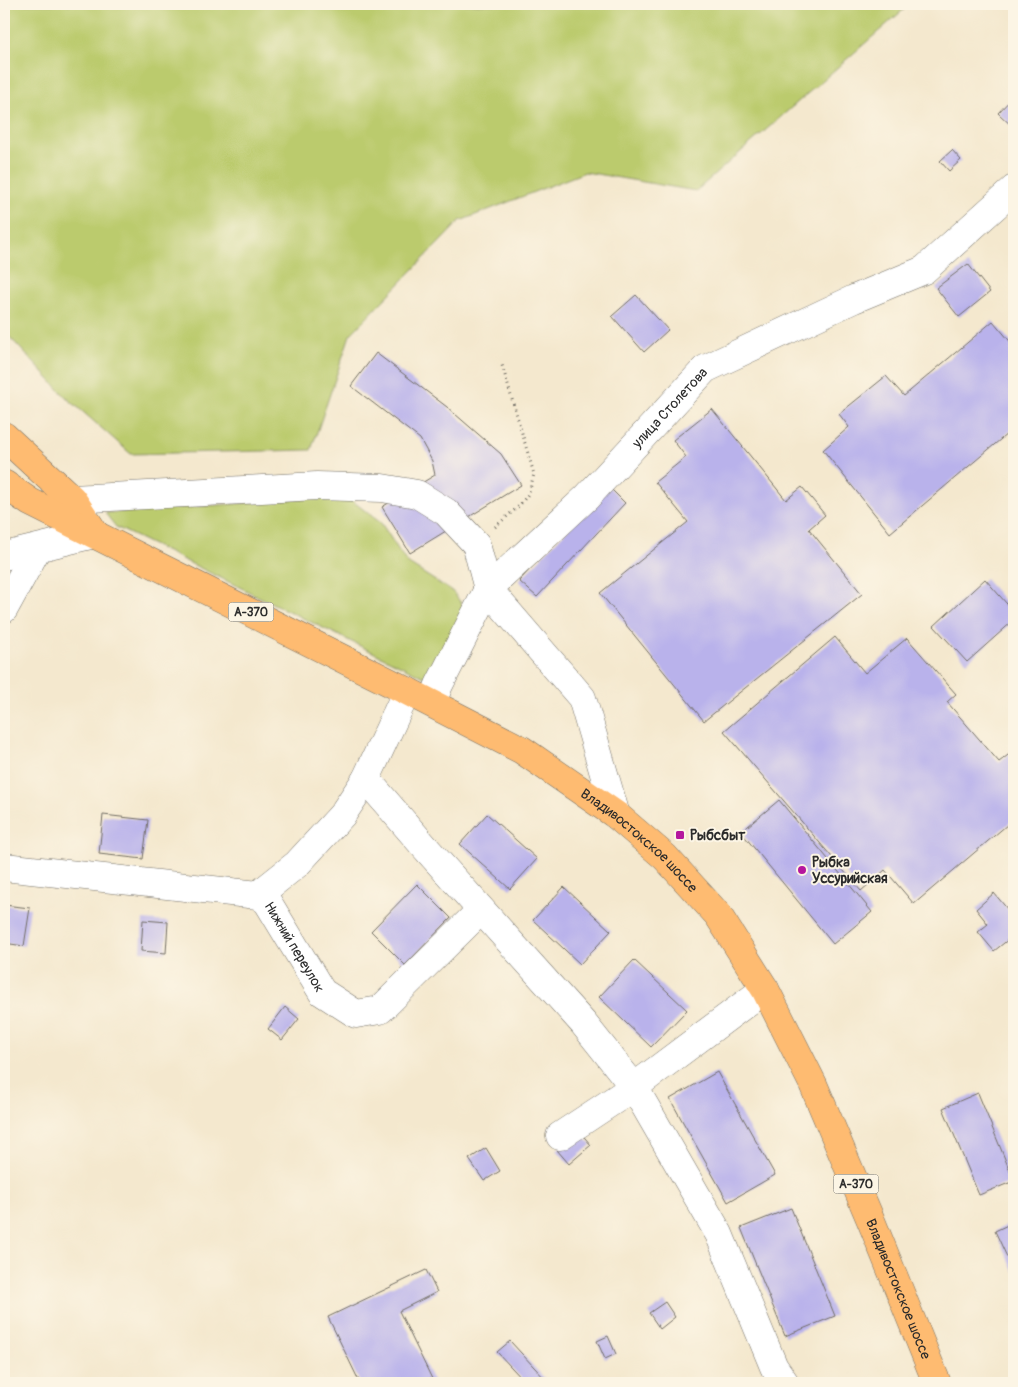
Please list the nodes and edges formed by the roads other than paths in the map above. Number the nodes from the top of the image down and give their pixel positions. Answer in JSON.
{"nodes":[{"id":1,"x":1014,"y":189,"type":"edge"},
{"id":2,"x":4,"y":436,"type":"edge"},
{"id":3,"x":4,"y":484,"type":"edge"},
{"id":4,"x":72,"y":499,"type":"junction"},
{"id":5,"x":95,"y":534,"type":"junction"},
{"id":6,"x":37,"y":549,"type":"junction"},
{"id":7,"x":4,"y":556,"type":"edge"},
{"id":8,"x":488,"y":589,"type":"junction"},
{"id":9,"x":4,"y":609,"type":"edge"},
{"id":10,"x":407,"y":691,"type":"junction"},
{"id":11,"x":432,"y":703,"type":"junction"},
{"id":12,"x":366,"y":780,"type":"junction"},
{"id":13,"x":616,"y":815,"type":"junction"},
{"id":14,"x":4,"y":867,"type":"edge"},
{"id":15,"x":258,"y":895,"type":"junction"},
{"id":16,"x":481,"y":910,"type":"junction"},
{"id":17,"x":765,"y":989,"type":"junction"},
{"id":18,"x":634,"y":1087,"type":"junction"},
{"id":19,"x":560,"y":1136,"type":"dead end"},
{"id":20,"x":786,"y":1383,"type":"edge"},
{"id":21,"x":937,"y":1383,"type":"edge"}],
"edges":[{"from":1,"to":8,"type":"street","name":"улица Столетова"},
{"from":2,"to":4,"type":"highway","name":"Владивостокское шоссе","number":"А-370"},
{"from":3,"to":5,"type":"highway","name":"Владивостокское шоссе","number":"А-370"},
{"from":4,"to":5,"type":"highway","name":"Владивостокское шоссе","number":"А-370"},
{"from":4,"to":8,"type":"street"},
{"from":5,"to":6,"type":"street"},
{"from":5,"to":10,"type":"highway","name":"Владивостокское шоссе","number":"А-370"},
{"from":6,"to":7,"type":"street"},
{"from":6,"to":9,"type":"street"},
{"from":8,"to":11,"type":"street","name":"улица Столетова"},
{"from":8,"to":13,"type":"street"},
{"from":10,"to":11,"type":"highway","name":"Владивостокское шоссе","number":"А-370"},
{"from":10,"to":12,"type":"street"},
{"from":11,"to":13,"type":"highway","name":"Владивостокское шоссе","number":"А-370"},
{"from":12,"to":15,"type":"street"},
{"from":12,"to":16,"type":"street"},
{"from":13,"to":17,"type":"highway","name":"Владивостокское шоссе","number":"А-370"},
{"from":14,"to":15,"type":"street","name":"Нижний переулок"},
{"from":15,"to":16,"type":"street","name":"Нижний переулок"},
{"from":16,"to":18,"type":"street"},
{"from":17,"to":18,"type":"street"},
{"from":17,"to":21,"type":"highway","name":"Владивостокское шоссе","number":"А-370"},
{"from":18,"to":19,"type":"street"},
{"from":18,"to":20,"type":"street"}]}
